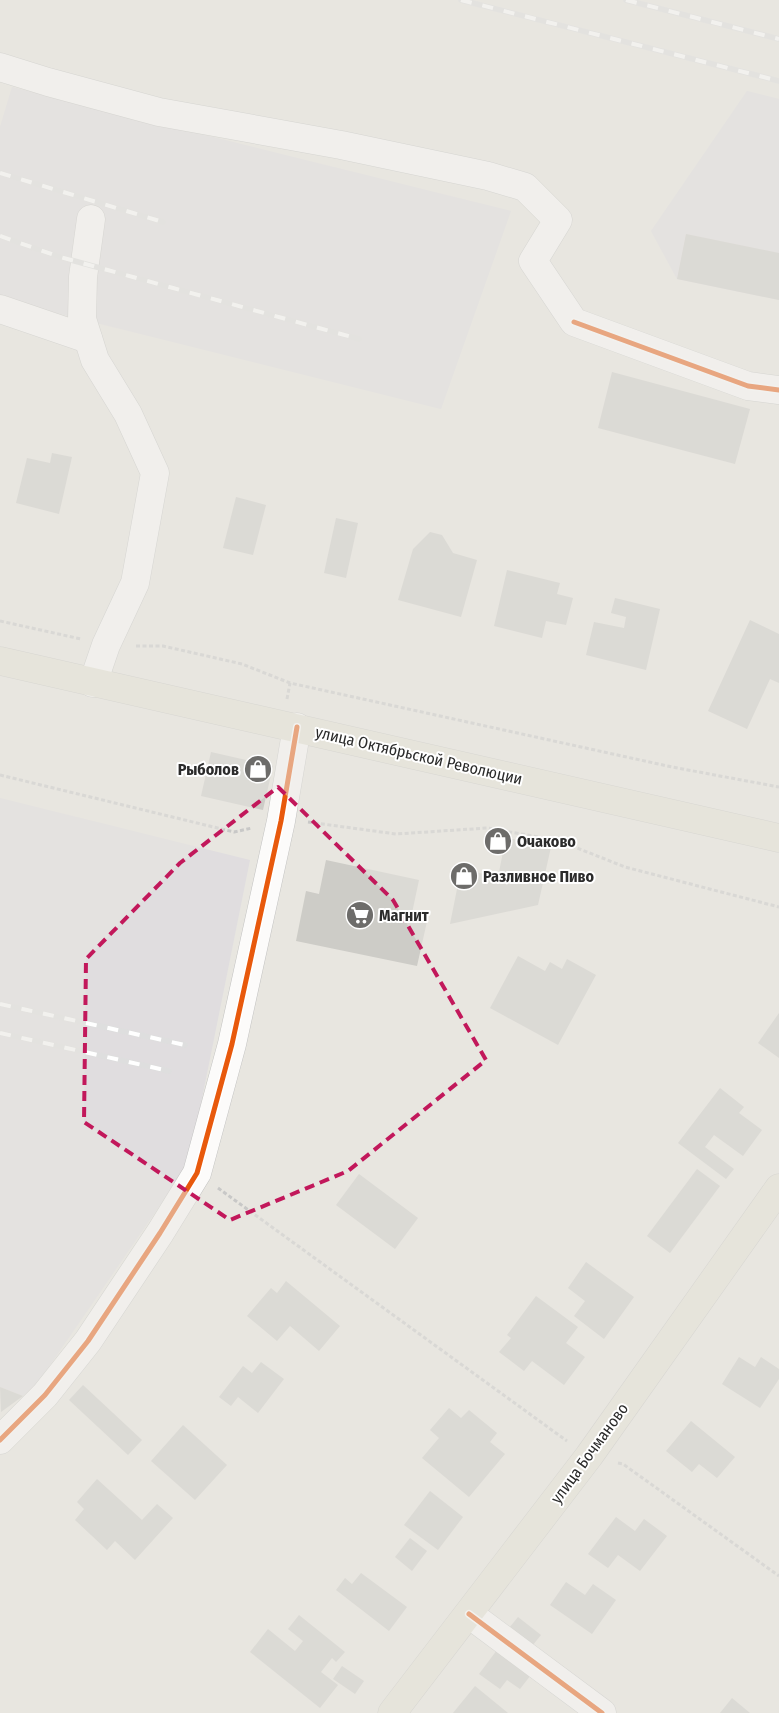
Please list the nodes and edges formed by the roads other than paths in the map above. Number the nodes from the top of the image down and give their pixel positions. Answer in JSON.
{"nodes":[{"id":1,"x":0,"y":67,"type":"edge"},
{"id":2,"x":91,"y":219,"type":"dead end"},
{"id":3,"x":0,"y":309,"type":"edge"},
{"id":4,"x":88,"y":339,"type":"junction"},
{"id":5,"x":779,"y":390,"type":"edge"},
{"id":6,"x":0,"y":661,"type":"edge"},
{"id":7,"x":93,"y":683,"type":"junction"},
{"id":8,"x":297,"y":727,"type":"junction"},
{"id":9,"x":779,"y":838,"type":"edge"},
{"id":10,"x":779,"y":1188,"type":"edge"},
{"id":11,"x":0,"y":1440,"type":"edge"},
{"id":12,"x":469,"y":1614,"type":"junction"},
{"id":13,"x":392,"y":1713,"type":"edge"},
{"id":14,"x":602,"y":1713,"type":"edge"}],
"edges":[{"from":1,"to":5,"type":"street"},
{"from":2,"to":4,"type":"street"},
{"from":3,"to":4,"type":"street"},
{"from":4,"to":7,"type":"street"},
{"from":6,"to":7,"type":"main road","name":"улица Октябрьской Революции"},
{"from":7,"to":8,"type":"main road","name":"улица Октябрьской Революции"},
{"from":8,"to":9,"type":"main road","name":"улица Октябрьской Революции"},
{"from":8,"to":11,"type":"street"},
{"from":10,"to":12,"type":"main road","name":"улица Бочманово"},
{"from":12,"to":13,"type":"main road","name":"улица Бочманово"},
{"from":12,"to":14,"type":"street"}]}
